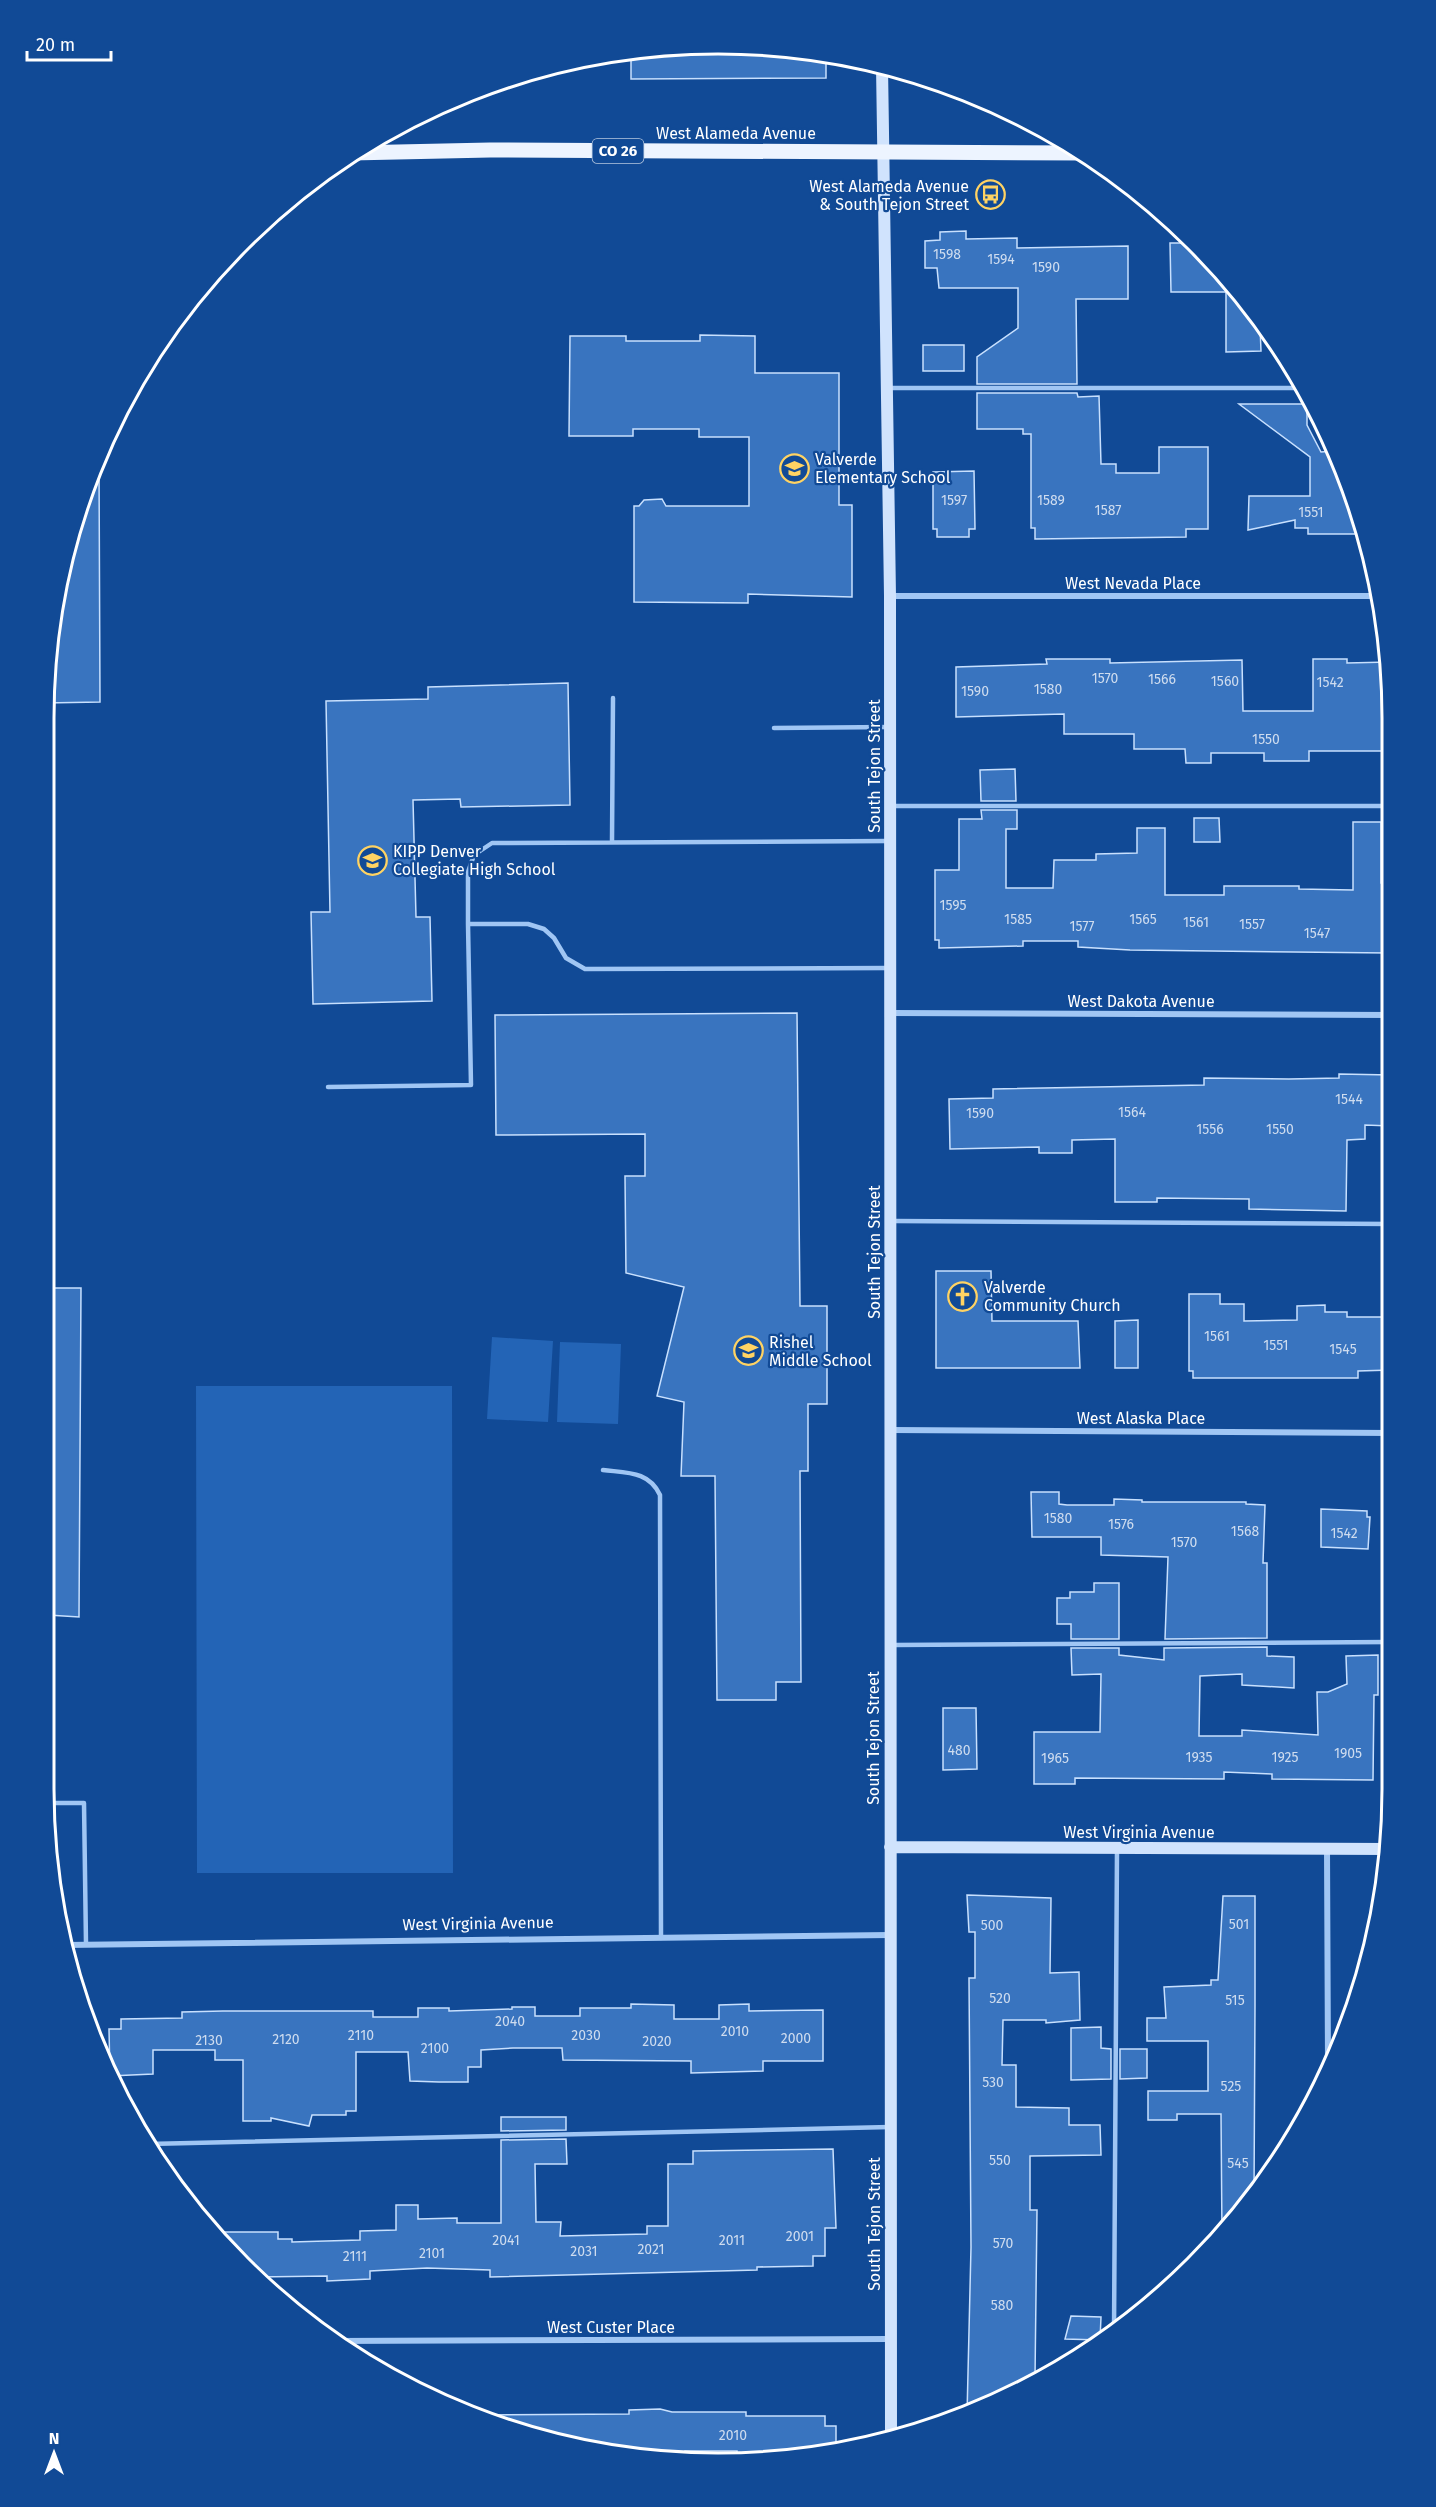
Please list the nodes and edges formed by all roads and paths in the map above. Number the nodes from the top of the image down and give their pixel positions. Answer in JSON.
{"nodes":[{"id":1,"x":882,"y":75,"type":"edge"},
{"id":2,"x":371,"y":153,"type":"edge"},
{"id":3,"x":884,"y":153,"type":"junction"},
{"id":4,"x":1066,"y":153,"type":"edge"},
{"id":5,"x":887,"y":388,"type":"junction"},
{"id":6,"x":1294,"y":388,"type":"edge"},
{"id":7,"x":890,"y":596,"type":"junction"},
{"id":8,"x":1370,"y":596,"type":"edge"},
{"id":9,"x":613,"y":698,"type":"dead end"},
{"id":10,"x":890,"y":727,"type":"junction"},
{"id":11,"x":774,"y":728,"type":"dead end"},
{"id":12,"x":890,"y":806,"type":"junction"},
{"id":13,"x":1382,"y":806,"type":"edge"},
{"id":14,"x":890,"y":841,"type":"junction"},
{"id":15,"x":612,"y":842,"type":"junction"},
{"id":16,"x":468,"y":924,"type":"junction"},
{"id":17,"x":891,"y":968,"type":"junction"},
{"id":18,"x":891,"y":1013,"type":"junction"},
{"id":19,"x":1382,"y":1015,"type":"edge"},
{"id":20,"x":328,"y":1087,"type":"dead end"},
{"id":21,"x":890,"y":1221,"type":"junction"},
{"id":22,"x":1382,"y":1224,"type":"edge"},
{"id":23,"x":890,"y":1430,"type":"junction"},
{"id":24,"x":1382,"y":1433,"type":"edge"},
{"id":25,"x":603,"y":1470,"type":"dead end"},
{"id":26,"x":1382,"y":1642,"type":"edge"},
{"id":27,"x":890,"y":1645,"type":"junction"},
{"id":28,"x":54,"y":1803,"type":"edge"},
{"id":29,"x":890,"y":1847,"type":"junction"},
{"id":30,"x":1117,"y":1848,"type":"junction"},
{"id":31,"x":1327,"y":1849,"type":"junction"},
{"id":32,"x":1379,"y":1850,"type":"edge"},
{"id":33,"x":891,"y":1935,"type":"junction"},
{"id":34,"x":661,"y":1938,"type":"junction"},
{"id":35,"x":86,"y":1944,"type":"junction"},
{"id":36,"x":73,"y":1945,"type":"edge"},
{"id":37,"x":1328,"y":2050,"type":"edge"},
{"id":38,"x":891,"y":2127,"type":"junction"},
{"id":39,"x":157,"y":2144,"type":"edge"},
{"id":40,"x":1114,"y":2322,"type":"edge"},
{"id":41,"x":890,"y":2339,"type":"junction"},
{"id":42,"x":349,"y":2341,"type":"edge"},
{"id":43,"x":891,"y":2430,"type":"edge"}],
"edges":[{"from":1,"to":3,"type":"street","name":"South Tejon Street"},
{"from":2,"to":3,"type":"main road","name":"West Alameda Avenue","number":"CO 26"},
{"from":3,"to":4,"type":"main road","name":"West Alameda Avenue","number":"CO 26"},
{"from":3,"to":5,"type":"street","name":"South Tejon Street"},
{"from":5,"to":6,"type":"lane"},
{"from":5,"to":7,"type":"street","name":"South Tejon Street"},
{"from":7,"to":8,"type":"street","name":"West Nevada Place"},
{"from":7,"to":10,"type":"street","name":"South Tejon Street"},
{"from":9,"to":15,"type":"lane"},
{"from":10,"to":11,"type":"lane"},
{"from":10,"to":12,"type":"street","name":"South Tejon Street"},
{"from":12,"to":13,"type":"lane"},
{"from":12,"to":14,"type":"street","name":"South Tejon Street"},
{"from":14,"to":15,"type":"lane"},
{"from":14,"to":17,"type":"street","name":"South Tejon Street"},
{"from":15,"to":16,"type":"lane"},
{"from":16,"to":17,"type":"lane"},
{"from":16,"to":20,"type":"lane"},
{"from":17,"to":18,"type":"street","name":"South Tejon Street"},
{"from":18,"to":19,"type":"street","name":"West Dakota Avenue"},
{"from":18,"to":21,"type":"street","name":"South Tejon Street"},
{"from":21,"to":22,"type":"lane"},
{"from":21,"to":23,"type":"street","name":"South Tejon Street"},
{"from":23,"to":24,"type":"street","name":"West Alaska Place"},
{"from":23,"to":27,"type":"street","name":"South Tejon Street"},
{"from":25,"to":34,"type":"lane"},
{"from":26,"to":27,"type":"lane"},
{"from":27,"to":29,"type":"street","name":"South Tejon Street"},
{"from":28,"to":35,"type":"lane"},
{"from":29,"to":30,"type":"street","name":"West Virginia Avenue"},
{"from":29,"to":33,"type":"street","name":"South Tejon Street"},
{"from":30,"to":31,"type":"street","name":"West Virginia Avenue"},
{"from":30,"to":40,"type":"lane"},
{"from":31,"to":32,"type":"street","name":"West Virginia Avenue"},
{"from":31,"to":37,"type":"street"},
{"from":33,"to":34,"type":"street","name":"West Virginia Avenue"},
{"from":33,"to":38,"type":"street","name":"South Tejon Street"},
{"from":34,"to":35,"type":"street","name":"West Virginia Avenue"},
{"from":35,"to":36,"type":"street","name":"West Virginia Avenue"},
{"from":38,"to":39,"type":"lane"},
{"from":38,"to":41,"type":"street","name":"South Tejon Street"},
{"from":41,"to":42,"type":"street","name":"West Custer Place"},
{"from":41,"to":43,"type":"street","name":"South Tejon Street"}]}
